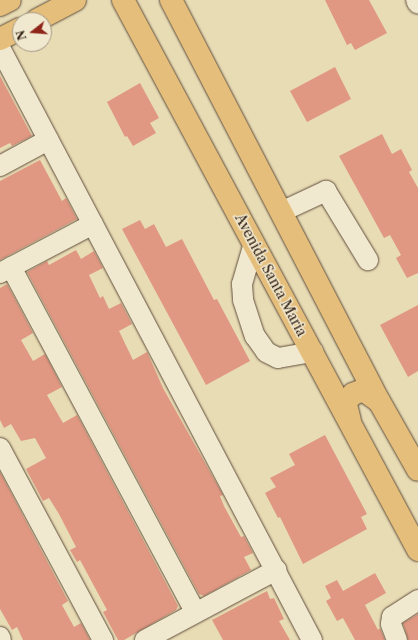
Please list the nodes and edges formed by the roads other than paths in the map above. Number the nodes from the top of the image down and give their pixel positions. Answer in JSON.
{"nodes":[{"id":1,"x":10,"y":0,"type":"edge"},
{"id":2,"x":75,"y":0,"type":"edge"},
{"id":3,"x":122,"y":0,"type":"edge"},
{"id":4,"x":171,"y":0,"type":"edge"},
{"id":5,"x":416,"y":0,"type":"edge"},
{"id":6,"x":418,"y":4,"type":"edge"},
{"id":7,"x":0,"y":5,"type":"edge"},
{"id":8,"x":52,"y":12,"type":"edge"},
{"id":9,"x":12,"y":33,"type":"edge"},
{"id":10,"x":0,"y":39,"type":"edge"},
{"id":11,"x":0,"y":48,"type":"edge"},
{"id":12,"x":48,"y":140,"type":"junction"},
{"id":13,"x":0,"y":166,"type":"edge"},
{"id":14,"x":281,"y":212,"type":"junction"},
{"id":15,"x":93,"y":224,"type":"junction"},
{"id":16,"x":254,"y":243,"type":"junction"},
{"id":17,"x":368,"y":260,"type":"dead end"},
{"id":18,"x":5,"y":270,"type":"edge"},
{"id":19,"x":313,"y":352,"type":"junction"},
{"id":20,"x":379,"y":400,"type":"junction"},
{"id":21,"x":351,"y":423,"type":"junction"},
{"id":22,"x":0,"y":448,"type":"edge"},
{"id":23,"x":418,"y":470,"type":"edge"},
{"id":24,"x":418,"y":550,"type":"edge"},
{"id":25,"x":276,"y":570,"type":"junction"},
{"id":26,"x":418,"y":600,"type":"edge"},
{"id":27,"x":196,"y":613,"type":"junction"},
{"id":28,"x":0,"y":637,"type":"edge"},
{"id":29,"x":1,"y":640,"type":"edge"},
{"id":30,"x":103,"y":640,"type":"edge"},
{"id":31,"x":145,"y":640,"type":"edge"},
{"id":32,"x":312,"y":640,"type":"edge"},
{"id":33,"x":397,"y":640,"type":"edge"}],
"edges":[{"from":1,"to":7,"type":"main road"},
{"from":2,"to":8,"type":"main road"},
{"from":3,"to":16,"type":"main road","name":"Avenida Santa Maria"},
{"from":4,"to":14,"type":"main road"},
{"from":5,"to":6,"type":"street"},
{"from":9,"to":10,"type":"main road"},
{"from":11,"to":12,"type":"street"},
{"from":12,"to":13,"type":"street"},
{"from":12,"to":15,"type":"street"},
{"from":14,"to":17,"type":"street"},
{"from":14,"to":20,"type":"main road"},
{"from":15,"to":18,"type":"street"},
{"from":15,"to":25,"type":"street"},
{"from":16,"to":19,"type":"main road","name":"Avenida Santa Maria"},
{"from":16,"to":19,"type":"street"},
{"from":18,"to":27,"type":"street"},
{"from":19,"to":21,"type":"main road","name":"Avenida Santa Maria"},
{"from":20,"to":21,"type":"main road"},
{"from":20,"to":23,"type":"main road"},
{"from":21,"to":24,"type":"main road","name":"Avenida Santa Maria"},
{"from":22,"to":30,"type":"street"},
{"from":25,"to":27,"type":"street"},
{"from":25,"to":32,"type":"street"},
{"from":26,"to":33,"type":"street"},
{"from":27,"to":31,"type":"street"},
{"from":28,"to":29,"type":"street"}]}
